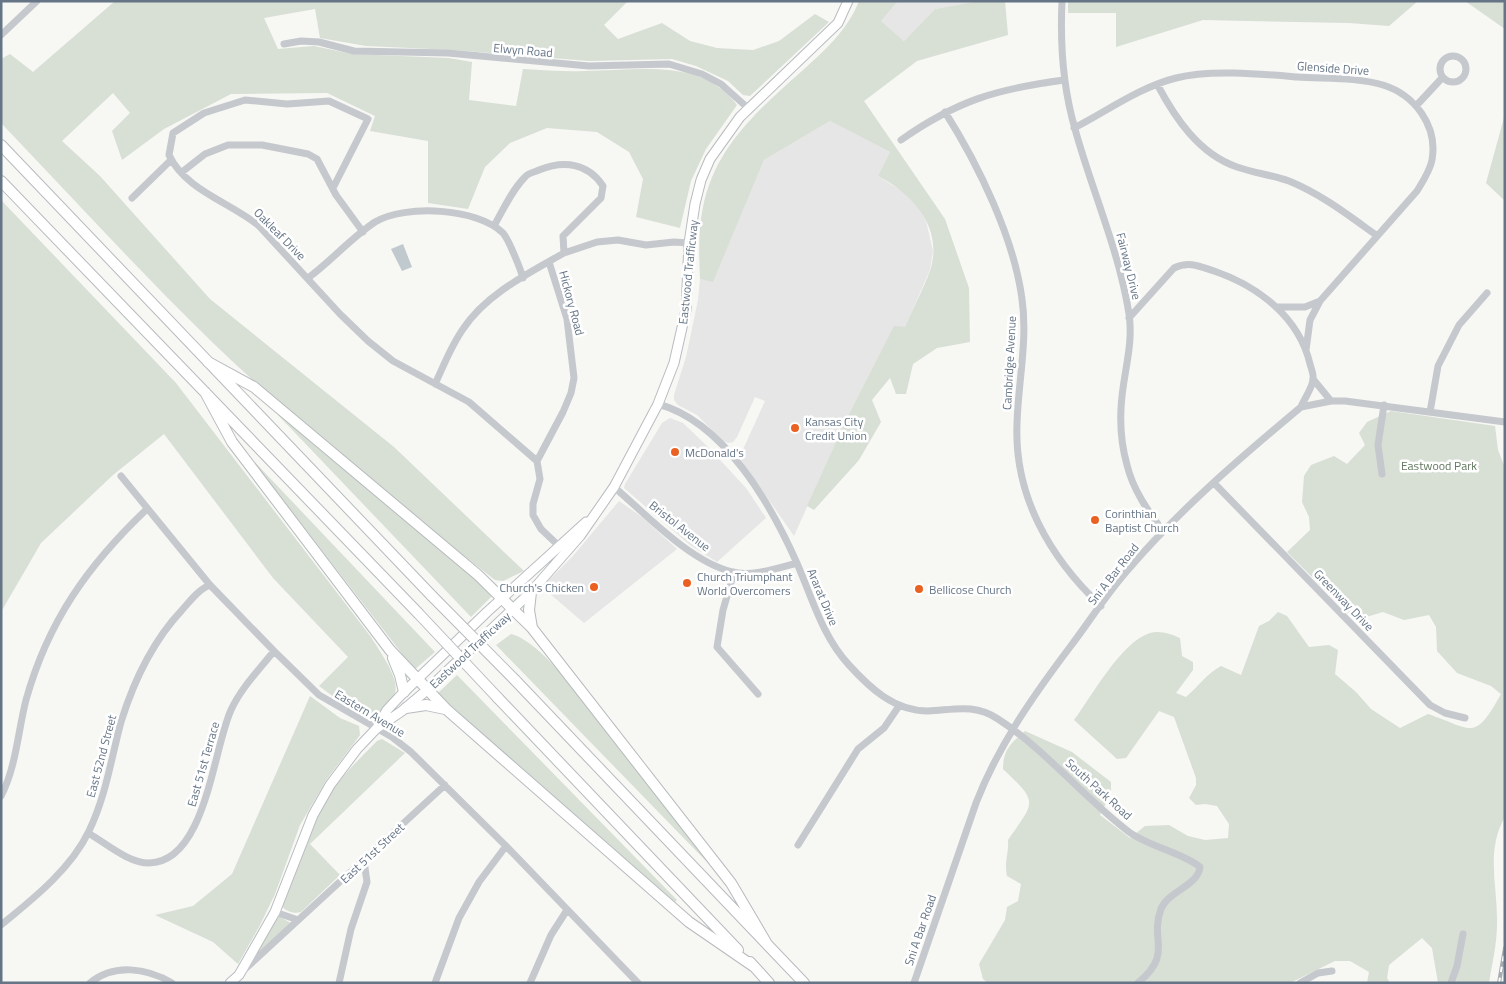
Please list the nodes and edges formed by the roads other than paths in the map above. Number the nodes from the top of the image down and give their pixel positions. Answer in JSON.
{"nodes":[{"id":1,"x":37,"y":1,"type":"edge"},
{"id":2,"x":848,"y":1,"type":"edge"},
{"id":3,"x":1062,"y":1,"type":"edge"},
{"id":4,"x":1,"y":35,"type":"edge"},
{"id":5,"x":284,"y":44,"type":"dead end"},
{"id":6,"x":1442,"y":78,"type":"dead end"},
{"id":7,"x":1064,"y":80,"type":"junction"},
{"id":8,"x":1157,"y":84,"type":"junction"},
{"id":9,"x":1416,"y":106,"type":"junction"},
{"id":10,"x":749,"y":109,"type":"junction"},
{"id":11,"x":945,"y":112,"type":"junction"},
{"id":12,"x":1074,"y":128,"type":"junction"},
{"id":13,"x":901,"y":140,"type":"dead end"},
{"id":14,"x":1,"y":145,"type":"edge"},
{"id":15,"x":171,"y":160,"type":"junction"},
{"id":16,"x":182,"y":172,"type":"junction"},
{"id":17,"x":1,"y":180,"type":"edge"},
{"id":18,"x":333,"y":188,"type":"junction"},
{"id":19,"x":132,"y":198,"type":"dead end"},
{"id":20,"x":494,"y":226,"type":"junction"},
{"id":21,"x":363,"y":232,"type":"junction"},
{"id":22,"x":1376,"y":235,"type":"junction"},
{"id":23,"x":689,"y":243,"type":"junction"},
{"id":24,"x":564,"y":253,"type":"junction"},
{"id":25,"x":549,"y":262,"type":"junction"},
{"id":26,"x":308,"y":278,"type":"junction"},
{"id":27,"x":523,"y":278,"type":"junction"},
{"id":28,"x":1486,"y":293,"type":"dead end"},
{"id":29,"x":1320,"y":301,"type":"junction"},
{"id":30,"x":1276,"y":307,"type":"junction"},
{"id":31,"x":1129,"y":318,"type":"junction"},
{"id":32,"x":1306,"y":350,"type":"junction"},
{"id":33,"x":208,"y":362,"type":"junction"},
{"id":34,"x":1314,"y":379,"type":"junction"},
{"id":35,"x":435,"y":384,"type":"junction"},
{"id":36,"x":205,"y":392,"type":"junction"},
{"id":37,"x":1331,"y":401,"type":"junction"},
{"id":38,"x":658,"y":404,"type":"junction"},
{"id":39,"x":1384,"y":405,"type":"junction"},
{"id":40,"x":1300,"y":407,"type":"junction"},
{"id":41,"x":1430,"y":412,"type":"junction"},
{"id":42,"x":1505,"y":422,"type":"edge"},
{"id":43,"x":537,"y":460,"type":"junction"},
{"id":44,"x":1382,"y":474,"type":"dead end"},
{"id":45,"x":121,"y":476,"type":"dead end"},
{"id":46,"x":1214,"y":483,"type":"junction"},
{"id":47,"x":614,"y":487,"type":"junction"},
{"id":48,"x":147,"y":509,"type":"junction"},
{"id":49,"x":592,"y":516,"type":"junction"},
{"id":50,"x":1163,"y":531,"type":"junction"},
{"id":51,"x":560,"y":547,"type":"junction"},
{"id":52,"x":797,"y":563,"type":"junction"},
{"id":53,"x":734,"y":572,"type":"junction"},
{"id":54,"x":210,"y":584,"type":"junction"},
{"id":55,"x":531,"y":592,"type":"junction"},
{"id":56,"x":502,"y":598,"type":"junction"},
{"id":57,"x":1101,"y":606,"type":"junction"},
{"id":58,"x":513,"y":610,"type":"junction"},
{"id":59,"x":532,"y":628,"type":"junction"},
{"id":60,"x":390,"y":650,"type":"junction"},
{"id":61,"x":274,"y":652,"type":"junction"},
{"id":62,"x":417,"y":679,"type":"junction"},
{"id":63,"x":427,"y":690,"type":"junction"},
{"id":64,"x":404,"y":692,"type":"junction"},
{"id":65,"x":758,"y":694,"type":"dead end"},
{"id":66,"x":899,"y":706,"type":"junction"},
{"id":67,"x":406,"y":708,"type":"junction"},
{"id":68,"x":446,"y":709,"type":"junction"},
{"id":69,"x":1465,"y":718,"type":"dead end"},
{"id":70,"x":377,"y":728,"type":"junction"},
{"id":71,"x":1012,"y":730,"type":"junction"},
{"id":72,"x":445,"y":785,"type":"junction"},
{"id":73,"x":1,"y":796,"type":"edge"},
{"id":74,"x":88,"y":832,"type":"junction"},
{"id":75,"x":798,"y":844,"type":"dead end"},
{"id":76,"x":506,"y":846,"type":"junction"},
{"id":77,"x":364,"y":861,"type":"junction"},
{"id":78,"x":567,"y":910,"type":"junction"},
{"id":79,"x":275,"y":912,"type":"junction"},
{"id":80,"x":298,"y":920,"type":"junction"},
{"id":81,"x":1,"y":925,"type":"edge"},
{"id":82,"x":1463,"y":934,"type":"dead end"},
{"id":83,"x":767,"y":944,"type":"junction"},
{"id":84,"x":753,"y":966,"type":"junction"},
{"id":85,"x":1332,"y":971,"type":"dead end"},
{"id":86,"x":239,"y":974,"type":"junction"},
{"id":87,"x":635,"y":982,"type":"edge"},
{"id":88,"x":90,"y":983,"type":"edge"},
{"id":89,"x":172,"y":983,"type":"edge"},
{"id":90,"x":230,"y":983,"type":"edge"},
{"id":91,"x":339,"y":983,"type":"edge"},
{"id":92,"x":435,"y":983,"type":"edge"},
{"id":93,"x":530,"y":983,"type":"edge"},
{"id":94,"x":770,"y":983,"type":"edge"},
{"id":95,"x":804,"y":983,"type":"edge"},
{"id":96,"x":914,"y":983,"type":"edge"},
{"id":97,"x":1138,"y":983,"type":"edge"},
{"id":98,"x":1300,"y":983,"type":"edge"},
{"id":99,"x":1451,"y":983,"type":"edge"}],
"edges":[{"from":1,"to":4,"type":"street"},
{"from":2,"to":10,"type":"main road","name":"Eastwood Trafficway"},
{"from":3,"to":7,"type":"street","name":"Fairway Drive"},
{"from":5,"to":10,"type":"street","name":"Elwyn Road"},
{"from":6,"to":9,"type":"street"},
{"from":7,"to":11,"type":"street"},
{"from":7,"to":12,"type":"street","name":"Fairway Drive"},
{"from":8,"to":9,"type":"street","name":"Glenside Drive"},
{"from":8,"to":12,"type":"street","name":"Glenside Drive"},
{"from":8,"to":22,"type":"street"},
{"from":9,"to":22,"type":"street","name":"Glenside Drive"},
{"from":10,"to":23,"type":"main road","name":"Eastwood Trafficway"},
{"from":11,"to":13,"type":"street"},
{"from":11,"to":57,"type":"street","name":"Cambridge Avenue"},
{"from":12,"to":31,"type":"street","name":"Fairway Drive"},
{"from":14,"to":33,"type":"highway"},
{"from":15,"to":16,"type":"street","name":"Oakleaf Drive"},
{"from":15,"to":18,"type":"street"},
{"from":15,"to":19,"type":"street"},
{"from":16,"to":18,"type":"street"},
{"from":16,"to":26,"type":"street","name":"Oakleaf Drive"},
{"from":17,"to":36,"type":"highway"},
{"from":18,"to":21,"type":"street"},
{"from":20,"to":21,"type":"street"},
{"from":20,"to":24,"type":"street"},
{"from":20,"to":27,"type":"street"},
{"from":21,"to":26,"type":"street"},
{"from":22,"to":29,"type":"street","name":"Glenside Drive"},
{"from":23,"to":24,"type":"street"},
{"from":23,"to":38,"type":"main road","name":"Eastwood Trafficway"},
{"from":24,"to":25,"type":"street"},
{"from":25,"to":27,"type":"street"},
{"from":25,"to":43,"type":"street","name":"Hickory Road"},
{"from":26,"to":35,"type":"street","name":"Oakleaf Drive"},
{"from":27,"to":35,"type":"street"},
{"from":28,"to":41,"type":"street"},
{"from":29,"to":30,"type":"street"},
{"from":29,"to":32,"type":"street","name":"Glenside Drive"},
{"from":30,"to":31,"type":"street"},
{"from":30,"to":32,"type":"street"},
{"from":31,"to":50,"type":"street","name":"Fairway Drive"},
{"from":32,"to":34,"type":"street"},
{"from":33,"to":56,"type":"highway"},
{"from":33,"to":83,"type":"highway","bridge":true},
{"from":34,"to":37,"type":"street"},
{"from":34,"to":40,"type":"street"},
{"from":35,"to":43,"type":"street","name":"Oakleaf Drive"},
{"from":36,"to":60,"type":"highway"},
{"from":36,"to":84,"type":"highway","bridge":true},
{"from":37,"to":39,"type":"street"},
{"from":37,"to":40,"type":"street"},
{"from":38,"to":47,"type":"main road","name":"Eastwood Trafficway"},
{"from":38,"to":52,"type":"street","name":"Ararat Drive"},
{"from":39,"to":41,"type":"street"},
{"from":39,"to":44,"type":"street"},
{"from":40,"to":46,"type":"street","name":"Sni A Bar Road"},
{"from":41,"to":42,"type":"street"},
{"from":43,"to":51,"type":"street"},
{"from":45,"to":48,"type":"street","name":"Eastern Avenue"},
{"from":46,"to":50,"type":"street","name":"Sni A Bar Road"},
{"from":46,"to":69,"type":"street","name":"Greenway Drive"},
{"from":47,"to":49,"type":"main road","name":"Eastwood Trafficway"},
{"from":47,"to":53,"type":"street","name":"Bristol Avenue"},
{"from":48,"to":54,"type":"street","name":"Eastern Avenue"},
{"from":48,"to":73,"type":"street"},
{"from":49,"to":51,"type":"main road","name":"Eastwood Trafficway"},
{"from":49,"to":55,"type":"main road","name":"Eastwood Trafficway"},
{"from":50,"to":57,"type":"street","name":"Sni A Bar Road"},
{"from":51,"to":56,"type":"main road","name":"Eastwood Trafficway"},
{"from":52,"to":53,"type":"street","name":"Bristol Avenue"},
{"from":52,"to":66,"type":"street","name":"Ararat Drive"},
{"from":53,"to":65,"type":"street"},
{"from":54,"to":61,"type":"street","name":"Eastern Avenue"},
{"from":54,"to":74,"type":"street","name":"East 52nd Street"},
{"from":55,"to":58,"type":"main road","name":"Eastwood Trafficway"},
{"from":55,"to":59,"type":"highway"},
{"from":56,"to":58,"type":"highway"},
{"from":56,"to":62,"type":"main road","name":"Eastwood Trafficway"},
{"from":57,"to":71,"type":"street","name":"Sni A Bar Road"},
{"from":58,"to":59,"type":"highway"},
{"from":58,"to":63,"type":"main road","name":"Eastwood Trafficway"},
{"from":59,"to":83,"type":"highway"},
{"from":60,"to":62,"type":"highway"},
{"from":60,"to":64,"type":"highway"},
{"from":61,"to":70,"type":"street","name":"Eastern Avenue"},
{"from":61,"to":74,"type":"street","name":"East 51st Terrace"},
{"from":62,"to":63,"type":"highway"},
{"from":62,"to":64,"type":"main road","name":"Eastwood Trafficway"},
{"from":63,"to":67,"type":"main road","name":"Eastwood Trafficway"},
{"from":63,"to":68,"type":"highway"},
{"from":64,"to":70,"type":"main road","name":"Eastwood Trafficway"},
{"from":66,"to":71,"type":"street","name":"Ararat Drive"},
{"from":66,"to":75,"type":"street"},
{"from":67,"to":68,"type":"highway"},
{"from":67,"to":70,"type":"main road","name":"Eastwood Trafficway"},
{"from":68,"to":84,"type":"highway"},
{"from":70,"to":72,"type":"street","name":"Eastern Avenue"},
{"from":70,"to":79,"type":"main road","name":"Eastwood Trafficway"},
{"from":71,"to":96,"type":"street","name":"Sni A Bar Road"},
{"from":71,"to":97,"type":"street","name":"South Park Road"},
{"from":72,"to":76,"type":"street","name":"Eastern Avenue"},
{"from":72,"to":77,"type":"street","name":"East 51st Street"},
{"from":74,"to":81,"type":"street","name":"East 52nd Street"},
{"from":76,"to":78,"type":"street","name":"Eastern Avenue"},
{"from":76,"to":92,"type":"street"},
{"from":77,"to":80,"type":"street","name":"East 51st Street"},
{"from":77,"to":91,"type":"street"},
{"from":78,"to":87,"type":"street","name":"Eastern Avenue"},
{"from":78,"to":93,"type":"street"},
{"from":79,"to":80,"type":"street"},
{"from":79,"to":86,"type":"main road","name":"Eastwood Trafficway"},
{"from":80,"to":86,"type":"street","name":"East 51st Street"},
{"from":82,"to":99,"type":"street"},
{"from":83,"to":95,"type":"highway"},
{"from":84,"to":94,"type":"highway"},
{"from":85,"to":98,"type":"street"},
{"from":86,"to":90,"type":"main road","name":"East 51st Street"},
{"from":88,"to":89,"type":"street"}]}
